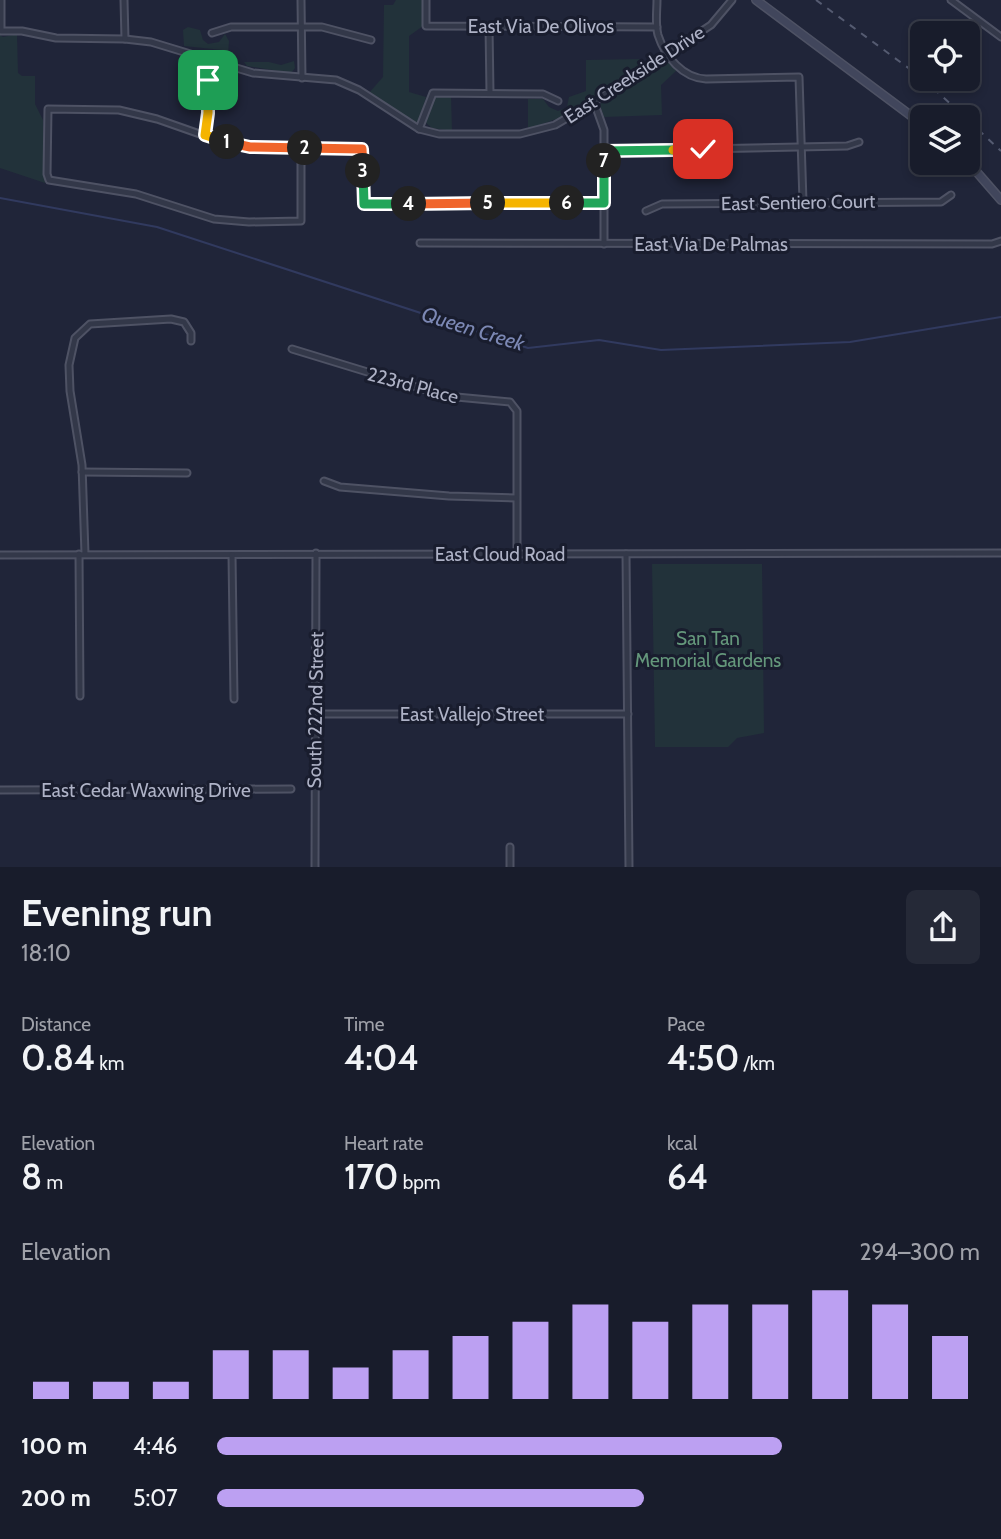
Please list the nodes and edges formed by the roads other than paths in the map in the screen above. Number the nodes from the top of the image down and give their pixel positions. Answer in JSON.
{"nodes":[{"id":1,"x":1,"y":0,"type":"edge"},
{"id":2,"x":124,"y":0,"type":"edge"},
{"id":3,"x":301,"y":0,"type":"edge"},
{"id":4,"x":426,"y":0,"type":"edge"},
{"id":5,"x":657,"y":0,"type":"edge"},
{"id":6,"x":732,"y":0,"type":"edge"},
{"id":7,"x":756,"y":0,"type":"edge"},
{"id":8,"x":951,"y":0,"type":"edge"},
{"id":9,"x":489,"y":26,"type":"junction"},
{"id":10,"x":301,"y":27,"type":"junction"},
{"id":11,"x":657,"y":27,"type":"junction"},
{"id":12,"x":1,"y":31,"type":"edge"},
{"id":13,"x":212,"y":33,"type":"dead end"},
{"id":14,"x":1001,"y":37,"type":"edge"},
{"id":15,"x":125,"y":39,"type":"junction"},
{"id":16,"x":371,"y":40,"type":"dead end"},
{"id":17,"x":668,"y":53,"type":"junction"},
{"id":18,"x":212,"y":61,"type":"junction"},
{"id":19,"x":302,"y":78,"type":"junction"},
{"id":20,"x":490,"y":93,"type":"junction"},
{"id":21,"x":558,"y":101,"type":"dead end"},
{"id":22,"x":594,"y":102,"type":"junction"},
{"id":23,"x":910,"y":115,"type":"edge"},
{"id":24,"x":419,"y":129,"type":"junction"},
{"id":25,"x":205,"y":135,"type":"junction"},
{"id":26,"x":859,"y":142,"type":"dead end"},
{"id":27,"x":801,"y":146,"type":"junction"},
{"id":28,"x":301,"y":148,"type":"junction"},
{"id":29,"x":604,"y":151,"type":"junction"},
{"id":30,"x":979,"y":175,"type":"edge"},
{"id":31,"x":951,"y":195,"type":"dead end"},
{"id":32,"x":1001,"y":200,"type":"edge"},
{"id":33,"x":803,"y":202,"type":"junction"},
{"id":34,"x":604,"y":203,"type":"junction"},
{"id":35,"x":646,"y":211,"type":"dead end"},
{"id":36,"x":1001,"y":241,"type":"edge"},
{"id":37,"x":420,"y":243,"type":"dead end"},
{"id":38,"x":604,"y":244,"type":"junction"},
{"id":39,"x":191,"y":341,"type":"dead end"},
{"id":40,"x":292,"y":349,"type":"dead end"},
{"id":41,"x":82,"y":472,"type":"junction"},
{"id":42,"x":187,"y":473,"type":"dead end"},
{"id":43,"x":324,"y":481,"type":"dead end"},
{"id":44,"x":516,"y":498,"type":"junction"},
{"id":45,"x":317,"y":553,"type":"junction"},
{"id":46,"x":1001,"y":553,"type":"edge"},
{"id":47,"x":82,"y":554,"type":"junction"},
{"id":48,"x":517,"y":554,"type":"junction"},
{"id":49,"x":626,"y":554,"type":"junction"},
{"id":50,"x":0,"y":555,"type":"edge"},
{"id":51,"x":232,"y":555,"type":"junction"},
{"id":52,"x":79,"y":696,"type":"dead end"},
{"id":53,"x":234,"y":699,"type":"dead end"},
{"id":54,"x":315,"y":714,"type":"junction"},
{"id":55,"x":628,"y":714,"type":"junction"},
{"id":56,"x":292,"y":789,"type":"dead end"},
{"id":57,"x":0,"y":790,"type":"edge"},
{"id":58,"x":510,"y":847,"type":"dead end"},
{"id":59,"x":315,"y":867,"type":"edge"},
{"id":60,"x":510,"y":867,"type":"edge"},
{"id":61,"x":629,"y":867,"type":"edge"}],
"edges":[{"from":1,"to":12,"type":"street"},
{"from":2,"to":15,"type":"street"},
{"from":3,"to":10,"type":"street"},
{"from":4,"to":9,"type":"street","name":"East Via De Olivos"},
{"from":5,"to":11,"type":"street"},
{"from":6,"to":17,"type":"street","name":"East Creekside Drive"},
{"from":7,"to":23,"type":"main road"},
{"from":8,"to":14,"type":"street"},
{"from":9,"to":11,"type":"street","name":"East Via De Olivos"},
{"from":9,"to":20,"type":"street"},
{"from":10,"to":13,"type":"street"},
{"from":10,"to":16,"type":"street"},
{"from":10,"to":19,"type":"street"},
{"from":11,"to":17,"type":"street"},
{"from":12,"to":15,"type":"street","name":"East Creekside Drive"},
{"from":15,"to":18,"type":"street","name":"East Creekside Drive"},
{"from":17,"to":22,"type":"street","name":"East Creekside Drive"},
{"from":17,"to":27,"type":"street"},
{"from":18,"to":19,"type":"street","name":"East Creekside Drive"},
{"from":18,"to":25,"type":"street"},
{"from":19,"to":24,"type":"street","name":"East Creekside Drive"},
{"from":20,"to":21,"type":"street"},
{"from":20,"to":24,"type":"street"},
{"from":22,"to":24,"type":"street","name":"East Creekside Drive"},
{"from":22,"to":29,"type":"street"},
{"from":25,"to":28,"type":"street"},
{"from":25,"to":28,"type":"street"},
{"from":26,"to":27,"type":"street"},
{"from":27,"to":29,"type":"street"},
{"from":27,"to":33,"type":"street"},
{"from":28,"to":34,"type":"street"},
{"from":29,"to":34,"type":"street"},
{"from":30,"to":32,"type":"main road"},
{"from":31,"to":33,"type":"street","name":"East Sentiero Court"},
{"from":33,"to":35,"type":"street","name":"East Sentiero Court"},
{"from":34,"to":38,"type":"street"},
{"from":36,"to":38,"type":"street","name":"East Via De Palmas"},
{"from":37,"to":38,"type":"street","name":"East Via De Palmas"},
{"from":39,"to":41,"type":"street"},
{"from":40,"to":44,"type":"street","name":"223rd Place"},
{"from":41,"to":42,"type":"street"},
{"from":41,"to":47,"type":"street"},
{"from":43,"to":44,"type":"street"},
{"from":44,"to":48,"type":"street","name":"223rd Place"},
{"from":45,"to":48,"type":"street","name":"East Cloud Road"},
{"from":45,"to":51,"type":"street","name":"East Cloud Road"},
{"from":45,"to":54,"type":"street","name":"South 222nd Street"},
{"from":46,"to":49,"type":"street","name":"East Cloud Road"},
{"from":47,"to":50,"type":"street","name":"East Cloud Road"},
{"from":47,"to":51,"type":"street","name":"East Cloud Road"},
{"from":47,"to":52,"type":"street"},
{"from":48,"to":49,"type":"street","name":"East Cloud Road"},
{"from":49,"to":55,"type":"street"},
{"from":51,"to":53,"type":"street"},
{"from":54,"to":55,"type":"street","name":"East Vallejo Street"},
{"from":54,"to":59,"type":"street","name":"South 222nd Street"},
{"from":55,"to":61,"type":"street"},
{"from":56,"to":57,"type":"street","name":"East Cedar Waxwing Drive"},
{"from":58,"to":60,"type":"street"}]}
